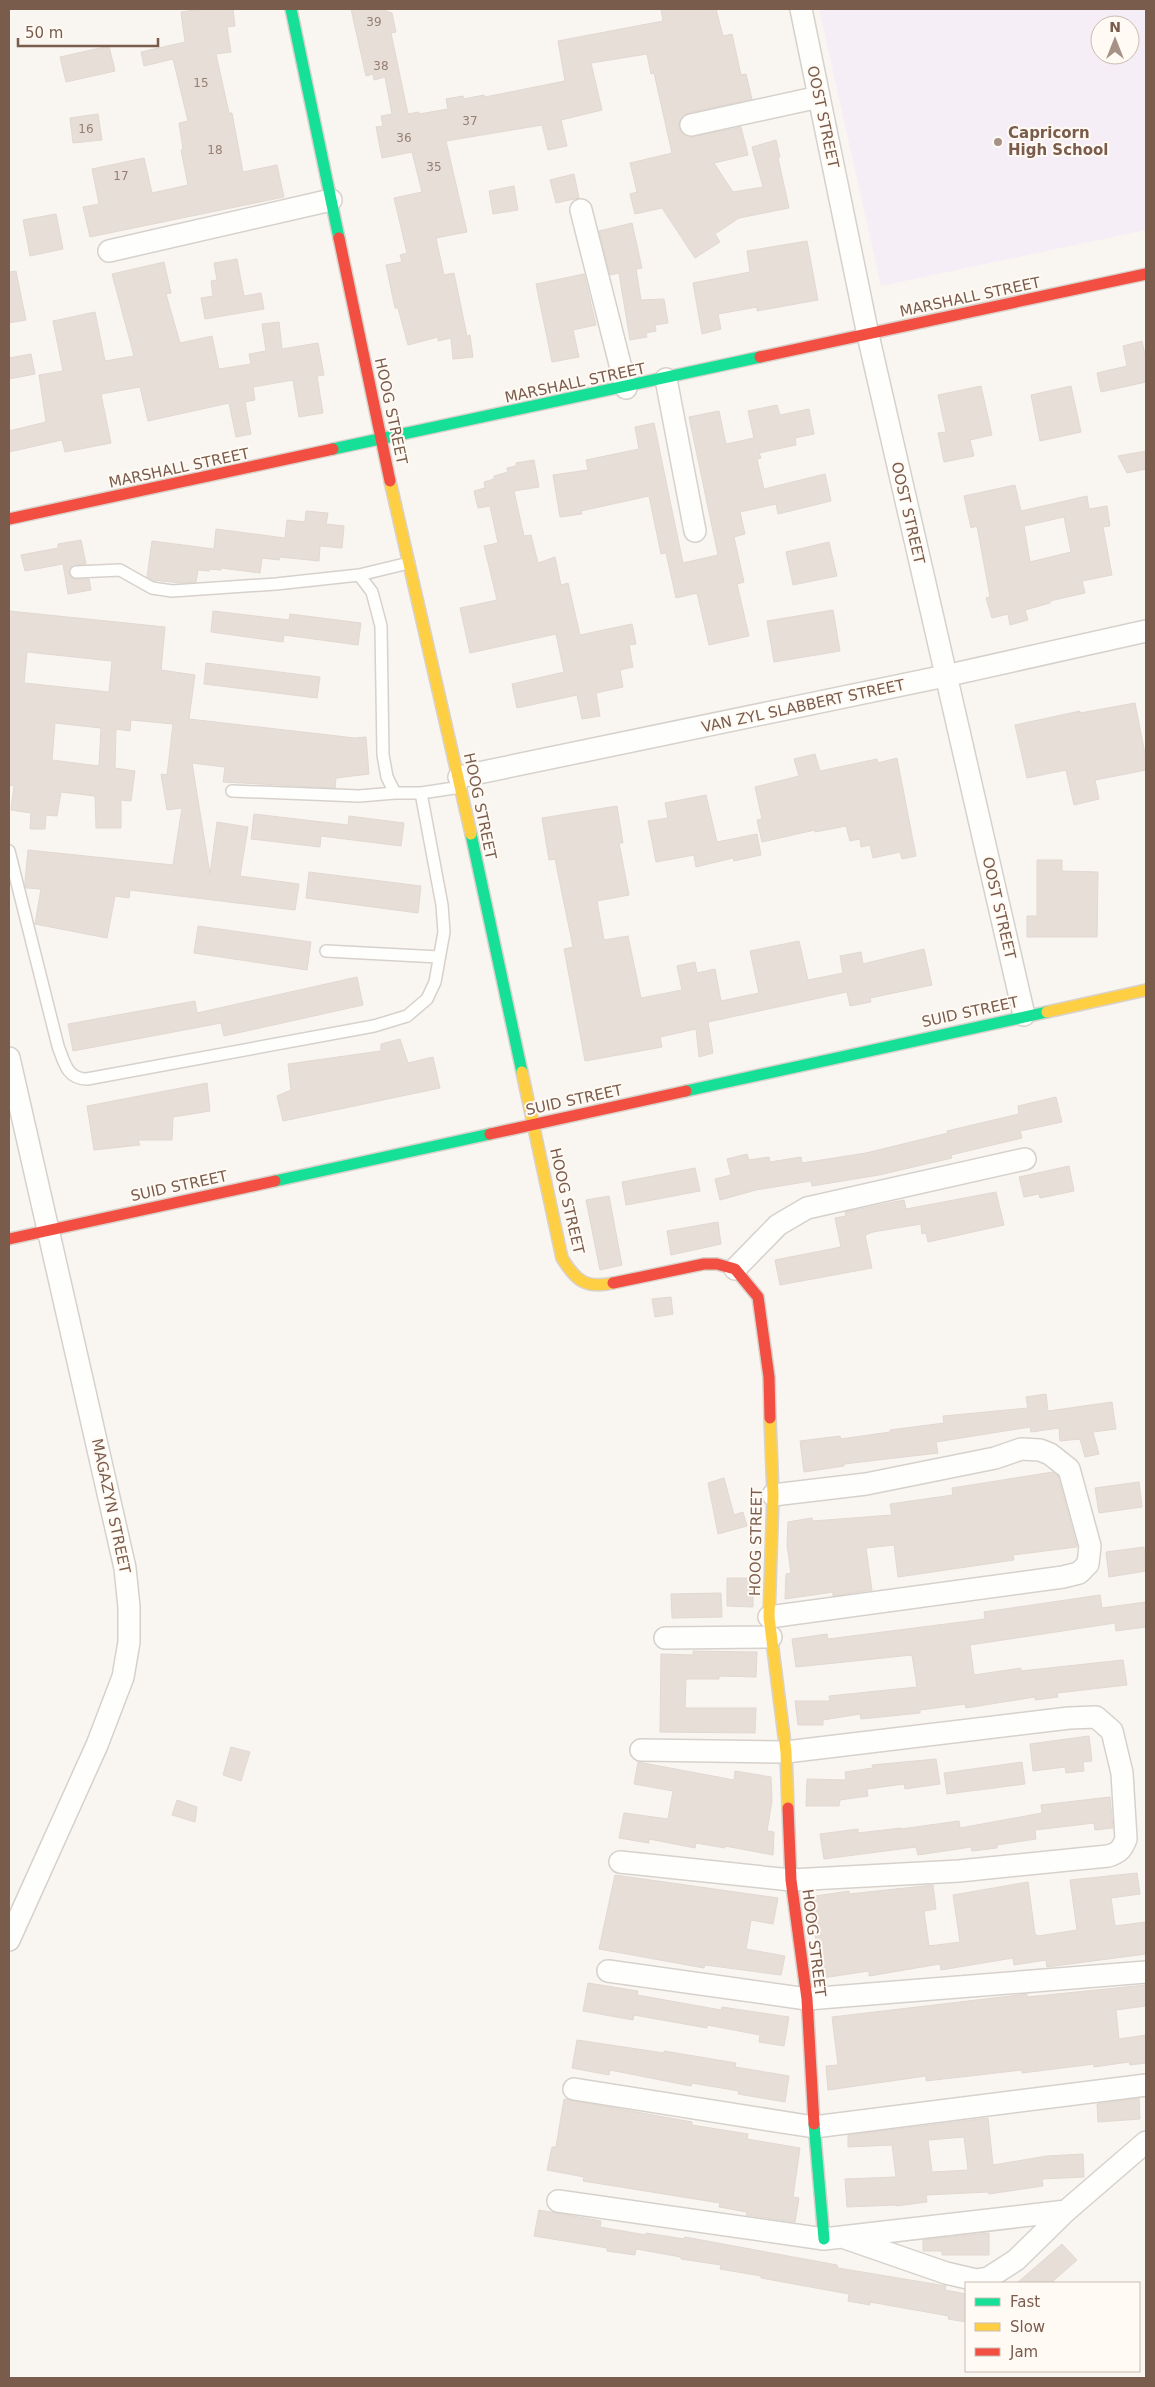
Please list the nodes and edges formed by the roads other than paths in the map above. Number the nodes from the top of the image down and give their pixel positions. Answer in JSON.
{"nodes":[{"id":1,"x":291,"y":9,"type":"edge"},
{"id":2,"x":801,"y":9,"type":"edge"},
{"id":3,"x":820,"y":97,"type":"junction"},
{"id":4,"x":690,"y":125,"type":"dead end"},
{"id":5,"x":331,"y":200,"type":"junction"},
{"id":6,"x":581,"y":210,"type":"dead end"},
{"id":7,"x":109,"y":251,"type":"dead end"},
{"id":8,"x":1146,"y":274,"type":"edge"},
{"id":9,"x":868,"y":335,"type":"junction"},
{"id":10,"x":666,"y":379,"type":"junction"},
{"id":11,"x":626,"y":388,"type":"junction"},
{"id":12,"x":381,"y":440,"type":"junction"},
{"id":13,"x":9,"y":519,"type":"edge"},
{"id":14,"x":695,"y":531,"type":"dead end"},
{"id":15,"x":409,"y":563,"type":"junction"},
{"id":16,"x":76,"y":572,"type":"dead end"},
{"id":17,"x":359,"y":575,"type":"junction"},
{"id":18,"x":1146,"y":631,"type":"edge"},
{"id":19,"x":945,"y":676,"type":"junction"},
{"id":20,"x":460,"y":782,"type":"junction"},
{"id":21,"x":232,"y":791,"type":"dead end"},
{"id":22,"x":395,"y":793,"type":"junction"},
{"id":23,"x":421,"y":793,"type":"junction"},
{"id":24,"x":9,"y":851,"type":"edge"},
{"id":25,"x":326,"y":951,"type":"dead end"},
{"id":26,"x":439,"y":957,"type":"junction"},
{"id":27,"x":1146,"y":990,"type":"edge"},
{"id":28,"x":1024,"y":1015,"type":"junction"},
{"id":29,"x":9,"y":1058,"type":"edge"},
{"id":30,"x":534,"y":1124,"type":"junction"},
{"id":31,"x":1025,"y":1159,"type":"dead end"},
{"id":32,"x":47,"y":1232,"type":"junction"},
{"id":33,"x":9,"y":1239,"type":"edge"},
{"id":34,"x":735,"y":1269,"type":"junction"},
{"id":35,"x":773,"y":1495,"type":"junction"},
{"id":36,"x":770,"y":1627,"type":"junction"},
{"id":37,"x":665,"y":1638,"type":"dead end"},
{"id":38,"x":641,"y":1750,"type":"dead end"},
{"id":39,"x":786,"y":1752,"type":"junction"},
{"id":40,"x":620,"y":1862,"type":"dead end"},
{"id":41,"x":791,"y":1880,"type":"junction"},
{"id":42,"x":9,"y":1940,"type":"edge"},
{"id":43,"x":608,"y":1971,"type":"dead end"},
{"id":44,"x":1146,"y":1972,"type":"edge"},
{"id":45,"x":807,"y":1999,"type":"junction"},
{"id":46,"x":1146,"y":2085,"type":"edge"},
{"id":47,"x":574,"y":2089,"type":"dead end"},
{"id":48,"x":814,"y":2127,"type":"junction"},
{"id":49,"x":1146,"y":2142,"type":"edge"},
{"id":50,"x":558,"y":2201,"type":"dead end"},
{"id":51,"x":1066,"y":2211,"type":"junction"},
{"id":52,"x":832,"y":2237,"type":"junction"}],
"edges":[{"from":1,"to":5,"type":"street","name":"HOOG STREET"},
{"from":2,"to":3,"type":"street","name":"OOST STREET"},
{"from":3,"to":4,"type":"street"},
{"from":3,"to":9,"type":"street","name":"OOST STREET"},
{"from":5,"to":7,"type":"street"},
{"from":5,"to":12,"type":"street","name":"HOOG STREET"},
{"from":6,"to":11,"type":"street"},
{"from":8,"to":9,"type":"street","name":"MARSHALL STREET"},
{"from":9,"to":10,"type":"street","name":"MARSHALL STREET"},
{"from":9,"to":19,"type":"street","name":"OOST STREET"},
{"from":10,"to":11,"type":"street","name":"MARSHALL STREET"},
{"from":10,"to":14,"type":"street"},
{"from":11,"to":12,"type":"street","name":"MARSHALL STREET"},
{"from":12,"to":13,"type":"street","name":"MARSHALL STREET"},
{"from":12,"to":15,"type":"street","name":"HOOG STREET"},
{"from":15,"to":17,"type":"lane"},
{"from":15,"to":20,"type":"street","name":"HOOG STREET"},
{"from":16,"to":17,"type":"lane"},
{"from":17,"to":22,"type":"lane"},
{"from":18,"to":19,"type":"street","name":"VAN ZYL SLABBERT STREET"},
{"from":19,"to":20,"type":"street","name":"VAN ZYL SLABBERT STREET"},
{"from":19,"to":28,"type":"street","name":"OOST STREET"},
{"from":20,"to":23,"type":"lane"},
{"from":20,"to":30,"type":"street","name":"HOOG STREET"},
{"from":21,"to":22,"type":"lane"},
{"from":22,"to":23,"type":"lane"},
{"from":23,"to":26,"type":"lane"},
{"from":24,"to":26,"type":"lane"},
{"from":25,"to":26,"type":"lane"},
{"from":27,"to":28,"type":"street","name":"SUID STREET"},
{"from":28,"to":30,"type":"street","name":"SUID STREET"},
{"from":29,"to":32,"type":"street","name":"MAGAZYN STREET"},
{"from":30,"to":32,"type":"street","name":"SUID STREET"},
{"from":30,"to":34,"type":"street","name":"HOOG STREET"},
{"from":31,"to":34,"type":"street"},
{"from":32,"to":33,"type":"street","name":"SUID STREET"},
{"from":32,"to":42,"type":"street","name":"MAGAZYN STREET"},
{"from":34,"to":35,"type":"street","name":"HOOG STREET"},
{"from":35,"to":36,"type":"street","name":"HOOG STREET"},
{"from":35,"to":36,"type":"street"},
{"from":36,"to":37,"type":"street"},
{"from":36,"to":39,"type":"street","name":"HOOG STREET"},
{"from":38,"to":39,"type":"street"},
{"from":39,"to":41,"type":"street","name":"HOOG STREET"},
{"from":39,"to":41,"type":"street"},
{"from":40,"to":41,"type":"street"},
{"from":41,"to":45,"type":"street","name":"HOOG STREET"},
{"from":43,"to":45,"type":"street"},
{"from":44,"to":45,"type":"street"},
{"from":45,"to":48,"type":"street","name":"HOOG STREET"},
{"from":46,"to":48,"type":"street"},
{"from":47,"to":48,"type":"street"},
{"from":48,"to":52,"type":"street","name":"HOOG STREET"},
{"from":49,"to":51,"type":"street"},
{"from":50,"to":52,"type":"street"},
{"from":51,"to":52,"type":"street"},
{"from":51,"to":52,"type":"street"}]}
